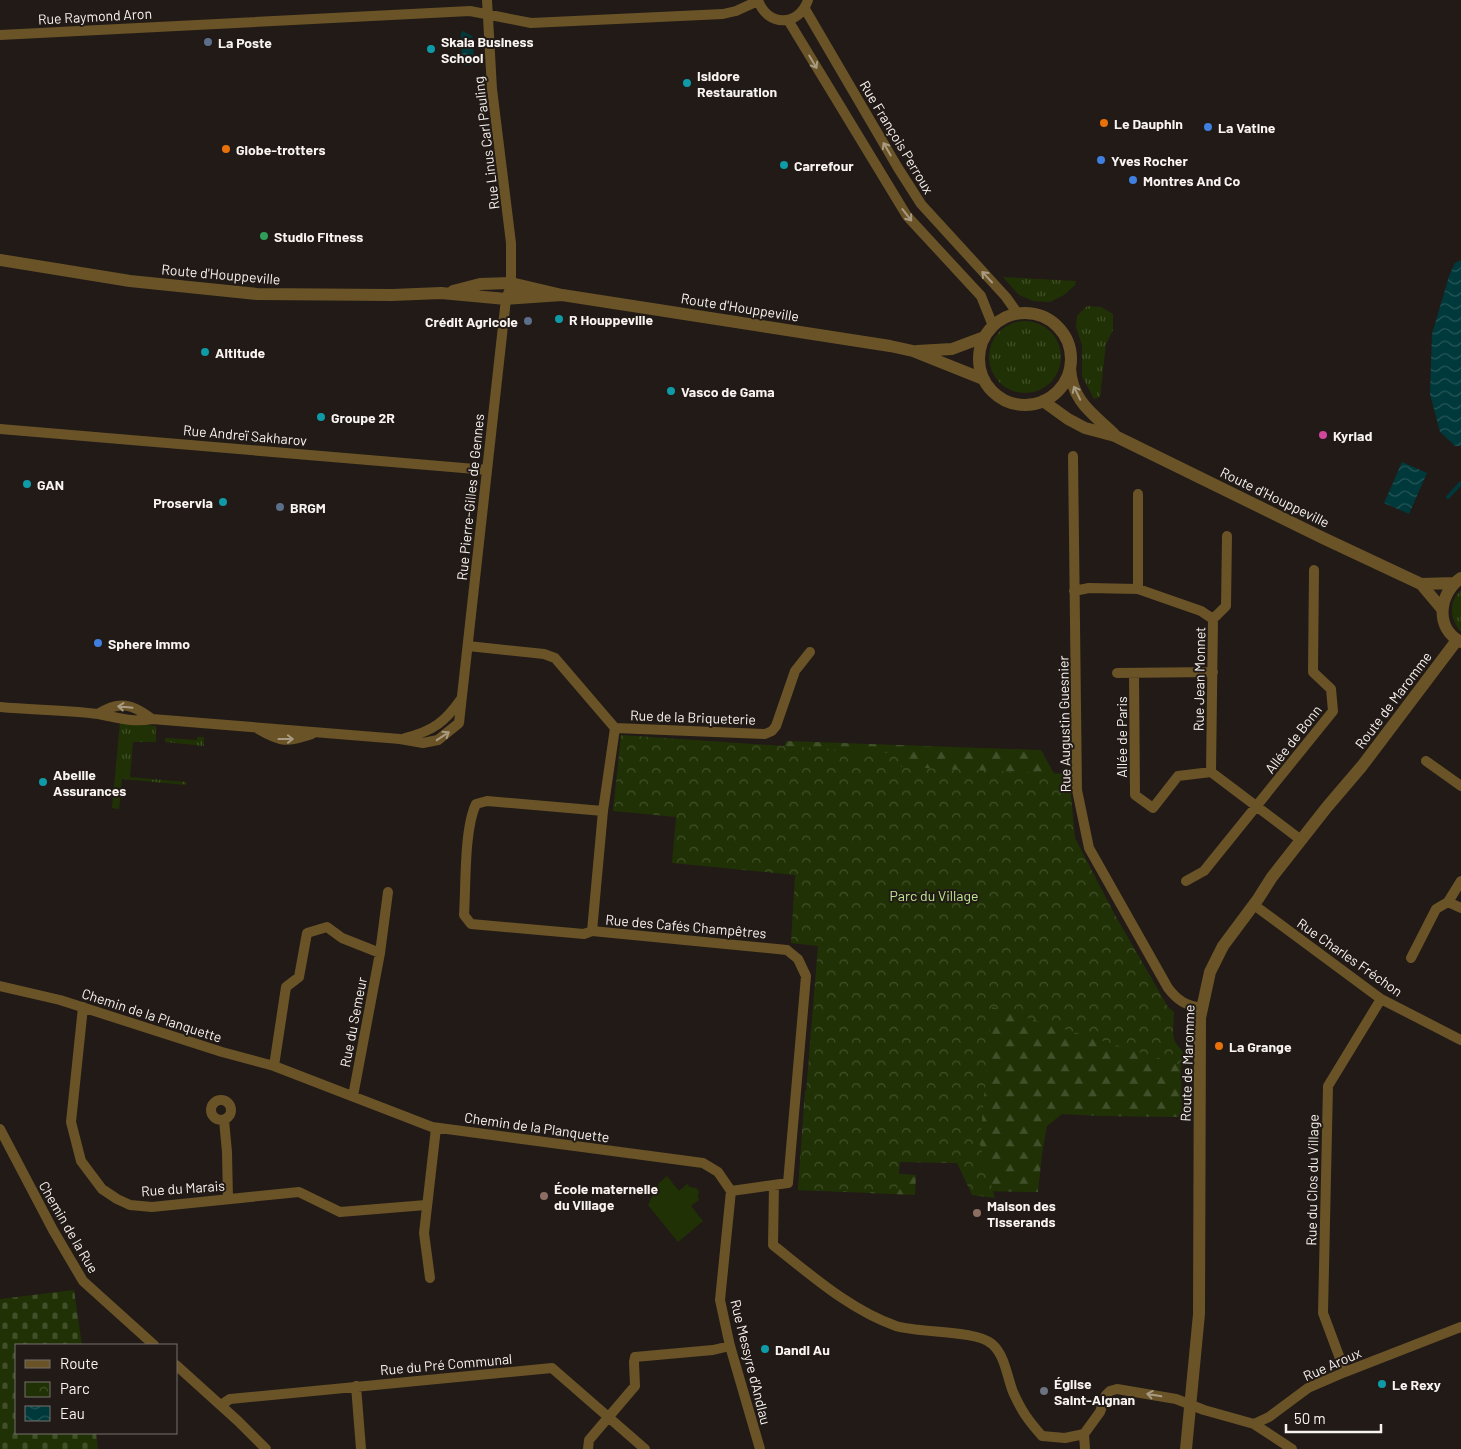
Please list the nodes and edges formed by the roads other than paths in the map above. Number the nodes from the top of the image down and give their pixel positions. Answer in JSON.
{"nodes":[{"id":1,"x":487,"y":0,"type":"edge"},
{"id":2,"x":758,"y":1,"type":"edge"},
{"id":3,"x":806,"y":4,"type":"edge"},
{"id":4,"x":488,"y":15,"type":"junction"},
{"id":5,"x":788,"y":20,"type":"junction"},
{"id":6,"x":0,"y":35,"type":"edge"},
{"id":7,"x":0,"y":260,"type":"edge"},
{"id":8,"x":511,"y":283,"type":"junction"},
{"id":9,"x":528,"y":286,"type":"junction"},
{"id":10,"x":441,"y":293,"type":"junction"},
{"id":11,"x":562,"y":295,"type":"junction"},
{"id":12,"x":506,"y":299,"type":"junction"},
{"id":13,"x":1018,"y":314,"type":"junction"},
{"id":14,"x":994,"y":326,"type":"junction"},
{"id":15,"x":984,"y":337,"type":"junction"},
{"id":16,"x":913,"y":351,"type":"junction"},
{"id":17,"x":1070,"y":367,"type":"junction"},
{"id":18,"x":983,"y":380,"type":"junction"},
{"id":19,"x":1044,"y":402,"type":"junction"},
{"id":20,"x":0,"y":428,"type":"edge"},
{"id":21,"x":1115,"y":436,"type":"junction"},
{"id":22,"x":1073,"y":456,"type":"dead end"},
{"id":23,"x":487,"y":470,"type":"junction"},
{"id":24,"x":1138,"y":494,"type":"dead end"},
{"id":25,"x":1226,"y":536,"type":"dead end"},
{"id":26,"x":1314,"y":570,"type":"dead end"},
{"id":27,"x":1458,"y":580,"type":"edge"},
{"id":28,"x":1421,"y":584,"type":"junction"},
{"id":29,"x":1138,"y":589,"type":"junction"},
{"id":30,"x":1074,"y":591,"type":"junction"},
{"id":31,"x":1442,"y":609,"type":"junction"},
{"id":32,"x":1213,"y":619,"type":"junction"},
{"id":33,"x":1459,"y":641,"type":"edge"},
{"id":34,"x":468,"y":646,"type":"junction"},
{"id":35,"x":810,"y":652,"type":"dead end"},
{"id":36,"x":1213,"y":672,"type":"junction"},
{"id":37,"x":1117,"y":673,"type":"dead end"},
{"id":38,"x":1134,"y":673,"type":"junction"},
{"id":39,"x":0,"y":707,"type":"edge"},
{"id":40,"x":615,"y":728,"type":"junction"},
{"id":41,"x":1426,"y":761,"type":"dead end"},
{"id":42,"x":1211,"y":772,"type":"junction"},
{"id":43,"x":1461,"y":786,"type":"edge"},
{"id":44,"x":1256,"y":807,"type":"junction"},
{"id":45,"x":603,"y":811,"type":"junction"},
{"id":46,"x":1301,"y":840,"type":"junction"},
{"id":47,"x":1186,"y":881,"type":"dead end"},
{"id":48,"x":1461,"y":881,"type":"edge"},
{"id":49,"x":388,"y":892,"type":"dead end"},
{"id":50,"x":1448,"y":902,"type":"junction"},
{"id":51,"x":1254,"y":905,"type":"junction"},
{"id":52,"x":1461,"y":908,"type":"edge"},
{"id":53,"x":592,"y":931,"type":"junction"},
{"id":54,"x":380,"y":953,"type":"junction"},
{"id":55,"x":1411,"y":958,"type":"dead end"},
{"id":56,"x":0,"y":986,"type":"edge"},
{"id":57,"x":1381,"y":999,"type":"junction"},
{"id":58,"x":83,"y":1007,"type":"junction"},
{"id":59,"x":1202,"y":1008,"type":"junction"},
{"id":60,"x":1461,"y":1040,"type":"edge"},
{"id":61,"x":274,"y":1066,"type":"junction"},
{"id":62,"x":353,"y":1096,"type":"junction"},
{"id":63,"x":224,"y":1120,"type":"dead end"},
{"id":64,"x":436,"y":1128,"type":"junction"},
{"id":65,"x":0,"y":1129,"type":"edge"},
{"id":66,"x":774,"y":1185,"type":"junction"},
{"id":67,"x":731,"y":1191,"type":"junction"},
{"id":68,"x":228,"y":1198,"type":"junction"},
{"id":69,"x":426,"y":1205,"type":"junction"},
{"id":70,"x":430,"y":1278,"type":"dead end"},
{"id":71,"x":1461,"y":1327,"type":"edge"},
{"id":72,"x":153,"y":1344,"type":"edge"},
{"id":73,"x":730,"y":1346,"type":"junction"},
{"id":74,"x":178,"y":1367,"type":"edge"},
{"id":75,"x":1345,"y":1372,"type":"junction"},
{"id":76,"x":356,"y":1386,"type":"junction"},
{"id":77,"x":221,"y":1405,"type":"junction"},
{"id":78,"x":1190,"y":1405,"type":"junction"},
{"id":79,"x":610,"y":1418,"type":"junction"},
{"id":80,"x":1254,"y":1424,"type":"junction"},
{"id":81,"x":1084,"y":1434,"type":"junction"},
{"id":82,"x":266,"y":1449,"type":"edge"},
{"id":83,"x":361,"y":1449,"type":"edge"},
{"id":84,"x":588,"y":1449,"type":"edge"},
{"id":85,"x":645,"y":1449,"type":"edge"},
{"id":86,"x":760,"y":1449,"type":"edge"},
{"id":87,"x":1085,"y":1449,"type":"edge"},
{"id":88,"x":1186,"y":1449,"type":"edge"},
{"id":89,"x":1292,"y":1449,"type":"edge"}],
"edges":[{"from":1,"to":4,"type":"street","name":"Rue Linus Carl Pauling"},
{"from":2,"to":4,"type":"street","name":"Rue Raymond Aron"},
{"from":2,"to":5,"type":"street"},
{"from":3,"to":5,"type":"street"},
{"from":13,"to":3,"type":"street","name":"Rue François Perroux","one_way":true},
{"from":4,"to":6,"type":"street","name":"Rue Raymond Aron"},
{"from":4,"to":8,"type":"street","name":"Rue Linus Carl Pauling"},
{"from":5,"to":14,"type":"street","one_way":true},
{"from":7,"to":10,"type":"street","name":"Route d'Houppeville"},
{"from":8,"to":9,"type":"street","name":"Route d'Houppeville"},
{"from":8,"to":10,"type":"street","name":"Route d'Houppeville"},
{"from":9,"to":11,"type":"street","name":"Route d'Houppeville"},
{"from":9,"to":12,"type":"street"},
{"from":10,"to":12,"type":"street","name":"Route d'Houppeville"},
{"from":11,"to":12,"type":"street","name":"Route d'Houppeville"},
{"from":11,"to":16,"type":"street","name":"Route d'Houppeville"},
{"from":12,"to":23,"type":"street","name":"Rue Pierre-Gilles de Gennes"},
{"from":13,"to":14,"type":"street"},
{"from":13,"to":17,"type":"street"},
{"from":14,"to":15,"type":"street"},
{"from":15,"to":16,"type":"street","name":"Route d'Houppeville"},
{"from":15,"to":18,"type":"street"},
{"from":16,"to":18,"type":"street","name":"Route d'Houppeville"},
{"from":17,"to":19,"type":"street"},
{"from":21,"to":17,"type":"street","name":"Route d'Houppeville","one_way":true},
{"from":18,"to":19,"type":"street"},
{"from":19,"to":21,"type":"street","name":"Route d'Houppeville"},
{"from":20,"to":23,"type":"street","name":"Rue Andreï Sakharov"},
{"from":21,"to":28,"type":"street","name":"Route d'Houppeville"},
{"from":22,"to":30,"type":"street","name":"Rue Augustin Guesnier"},
{"from":23,"to":34,"type":"street","name":"Rue Pierre-Gilles de Gennes"},
{"from":24,"to":29,"type":"street"},
{"from":25,"to":32,"type":"street"},
{"from":26,"to":44,"type":"street","name":"Allée de Bonn"},
{"from":27,"to":28,"type":"street","name":"Route d'Houppeville"},
{"from":27,"to":31,"type":"street"},
{"from":28,"to":31,"type":"street","name":"Route d'Houppeville"},
{"from":29,"to":30,"type":"street","name":"Rue Jean Monnet"},
{"from":29,"to":32,"type":"street","name":"Rue Jean Monnet"},
{"from":30,"to":59,"type":"street","name":"Rue Augustin Guesnier"},
{"from":31,"to":33,"type":"street","name":"Route d'Houppeville"},
{"from":32,"to":36,"type":"street","name":"Rue Jean Monnet"},
{"from":33,"to":46,"type":"street","name":"Route de Maromme"},
{"from":34,"to":39,"type":"street","name":"Rue Pierre-Gilles de Gennes"},
{"from":34,"to":40,"type":"street"},
{"from":35,"to":40,"type":"street","name":"Rue de la Briqueterie"},
{"from":36,"to":38,"type":"street"},
{"from":36,"to":42,"type":"street","name":"Rue Jean Monnet"},
{"from":37,"to":38,"type":"street"},
{"from":38,"to":42,"type":"street","name":"Allée de Paris"},
{"from":40,"to":45,"type":"street","name":"Rue des Cafés Champêtres"},
{"from":41,"to":43,"type":"street"},
{"from":42,"to":44,"type":"street"},
{"from":44,"to":46,"type":"street"},
{"from":44,"to":47,"type":"street","name":"Allée de Bonn"},
{"from":45,"to":53,"type":"street","name":"Rue des Cafés Champêtres"},
{"from":45,"to":53,"type":"street"},
{"from":46,"to":51,"type":"street","name":"Route de Maromme"},
{"from":48,"to":50,"type":"street"},
{"from":49,"to":54,"type":"street","name":"Rue du Semeur"},
{"from":50,"to":52,"type":"street"},
{"from":50,"to":55,"type":"street"},
{"from":51,"to":57,"type":"street","name":"Rue Charles Fréchon"},
{"from":51,"to":59,"type":"street","name":"Route de Maromme"},
{"from":53,"to":66,"type":"street","name":"Rue des Cafés Champêtres"},
{"from":54,"to":61,"type":"street"},
{"from":54,"to":62,"type":"street","name":"Rue du Semeur"},
{"from":56,"to":58,"type":"street","name":"Chemin de la Planquette"},
{"from":57,"to":60,"type":"street","name":"Rue Charles Fréchon"},
{"from":57,"to":75,"type":"street","name":"Rue du Clos du Village"},
{"from":58,"to":61,"type":"street","name":"Chemin de la Planquette"},
{"from":58,"to":68,"type":"street","name":"Rue du Marais"},
{"from":59,"to":78,"type":"street","name":"Route de Maromme"},
{"from":61,"to":62,"type":"street","name":"Chemin de la Planquette"},
{"from":62,"to":64,"type":"street","name":"Chemin de la Planquette"},
{"from":63,"to":68,"type":"street"},
{"from":64,"to":67,"type":"street","name":"Chemin de la Planquette"},
{"from":64,"to":69,"type":"street"},
{"from":65,"to":72,"type":"street","name":"Chemin de la Rue"},
{"from":66,"to":67,"type":"street"},
{"from":66,"to":81,"type":"street"},
{"from":67,"to":73,"type":"street","name":"Rue Messyre d'Andlau"},
{"from":68,"to":69,"type":"street","name":"Rue du Marais"},
{"from":69,"to":70,"type":"street"},
{"from":71,"to":75,"type":"street","name":"Rue Aroux"},
{"from":73,"to":79,"type":"street"},
{"from":73,"to":86,"type":"street","name":"Rue Messyre d'Andlau"},
{"from":74,"to":77,"type":"street"},
{"from":75,"to":80,"type":"street","name":"Rue Aroux"},
{"from":76,"to":77,"type":"street","name":"Rue du Pré Communal"},
{"from":76,"to":79,"type":"street","name":"Rue du Pré Communal"},
{"from":76,"to":83,"type":"street"},
{"from":77,"to":82,"type":"street"},
{"from":78,"to":80,"type":"street"},
{"from":78,"to":81,"type":"street","one_way":true},
{"from":78,"to":88,"type":"street","name":"Route de Maromme"},
{"from":79,"to":84,"type":"street"},
{"from":79,"to":85,"type":"street","name":"Rue du Pré Communal"},
{"from":80,"to":89,"type":"street"},
{"from":81,"to":87,"type":"street"}]}
